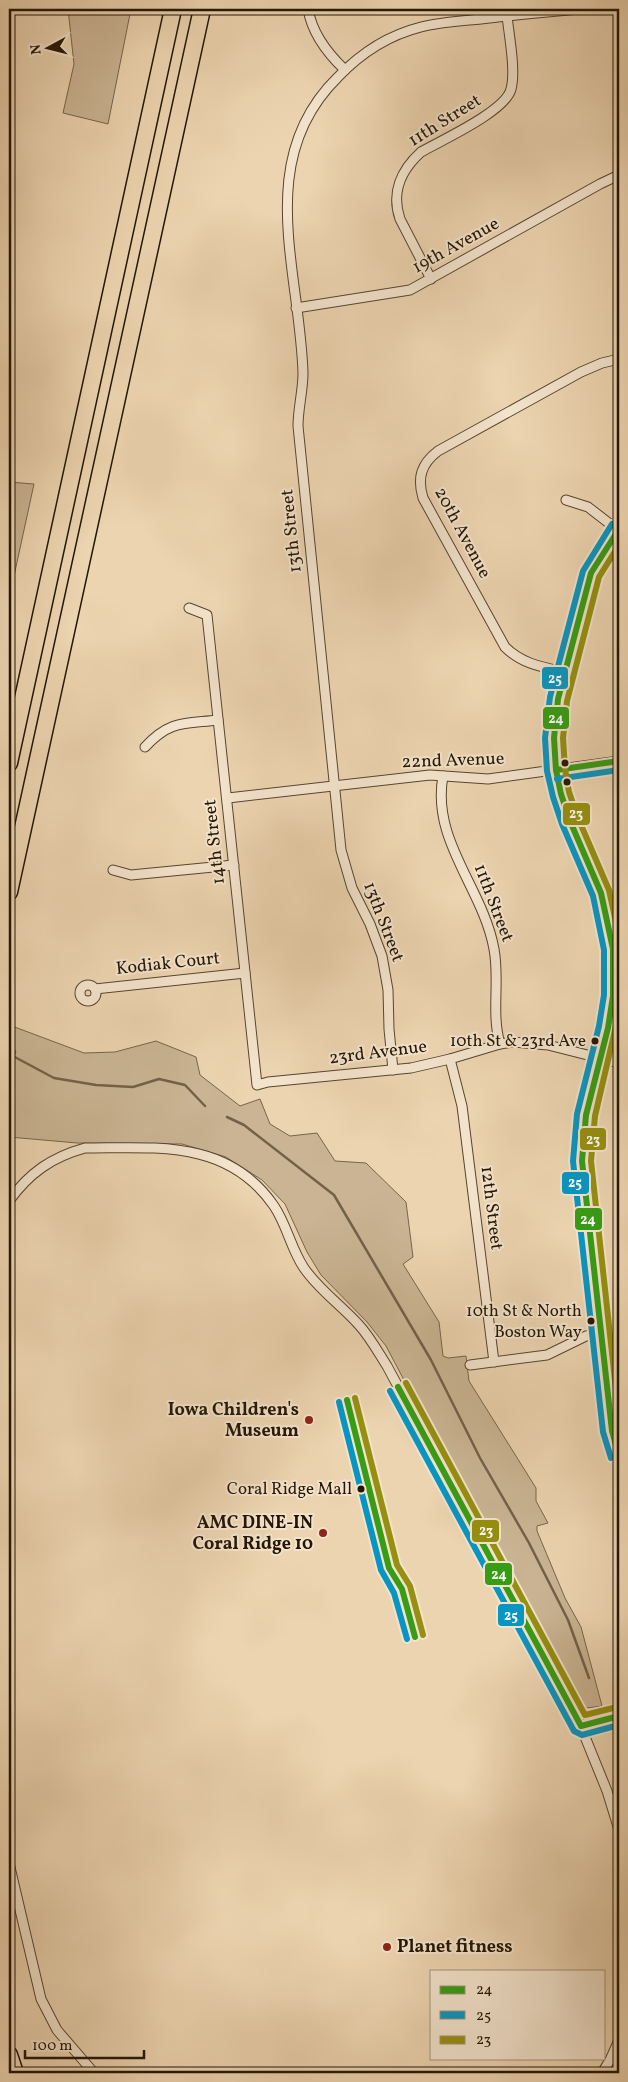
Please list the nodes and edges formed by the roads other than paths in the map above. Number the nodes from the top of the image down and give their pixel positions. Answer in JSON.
{"nodes":[{"id":1,"x":173,"y":9,"type":"edge"},
{"id":2,"x":202,"y":9,"type":"edge"},
{"id":3,"x":308,"y":9,"type":"edge"},
{"id":4,"x":579,"y":9,"type":"edge"},
{"id":5,"x":507,"y":16,"type":"junction"},
{"id":6,"x":345,"y":70,"type":"junction"},
{"id":7,"x":619,"y":175,"type":"edge"},
{"id":8,"x":431,"y":279,"type":"junction"},
{"id":9,"x":296,"y":308,"type":"junction"},
{"id":10,"x":619,"y":360,"type":"edge"},
{"id":11,"x":566,"y":500,"type":"dead end"},
{"id":12,"x":619,"y":530,"type":"edge"},
{"id":13,"x":189,"y":608,"type":"dead end"},
{"id":14,"x":565,"y":672,"type":"junction"},
{"id":15,"x":218,"y":720,"type":"junction"},
{"id":16,"x":145,"y":747,"type":"dead end"},
{"id":17,"x":619,"y":761,"type":"edge"},
{"id":18,"x":9,"y":763,"type":"edge"},
{"id":19,"x":556,"y":770,"type":"junction"},
{"id":20,"x":443,"y":776,"type":"junction"},
{"id":21,"x":335,"y":786,"type":"junction"},
{"id":22,"x":228,"y":798,"type":"junction"},
{"id":23,"x":234,"y":865,"type":"junction"},
{"id":24,"x":113,"y":870,"type":"dead end"},
{"id":25,"x":9,"y":892,"type":"edge"},
{"id":26,"x":245,"y":973,"type":"junction"},
{"id":27,"x":95,"y":989,"type":"dead end"},
{"id":28,"x":500,"y":1044,"type":"junction"},
{"id":29,"x":600,"y":1058,"type":"junction"},
{"id":30,"x":450,"y":1059,"type":"junction"},
{"id":31,"x":619,"y":1063,"type":"edge"},
{"id":32,"x":393,"y":1070,"type":"junction"},
{"id":33,"x":257,"y":1085,"type":"joint"},
{"id":34,"x":9,"y":1201,"type":"edge"},
{"id":35,"x":619,"y":1331,"type":"edge"},
{"id":36,"x":601,"y":1333,"type":"junction"},
{"id":37,"x":494,"y":1362,"type":"junction"},
{"id":38,"x":470,"y":1365,"type":"dead end"},
{"id":39,"x":619,"y":1456,"type":"edge"},
{"id":40,"x":619,"y":1716,"type":"edge"},
{"id":41,"x":581,"y":1726,"type":"junction"},
{"id":42,"x":619,"y":1830,"type":"edge"},
{"id":43,"x":9,"y":1863,"type":"edge"},
{"id":44,"x":619,"y":2040,"type":"edge"},
{"id":45,"x":9,"y":2055,"type":"edge"},
{"id":46,"x":15,"y":2073,"type":"edge"},
{"id":47,"x":94,"y":2073,"type":"edge"},
{"id":48,"x":602,"y":2073,"type":"edge"}],
"edges":[{"from":1,"to":18,"type":"highway"},
{"from":2,"to":25,"type":"highway"},
{"from":3,"to":6,"type":"street"},
{"from":4,"to":5,"type":"street","name":"13th Street"},
{"from":5,"to":6,"type":"street","name":"13th Street"},
{"from":5,"to":8,"type":"street","name":"11th Street"},
{"from":6,"to":9,"type":"street","name":"13th Street"},
{"from":7,"to":8,"type":"street","name":"19th Avenue"},
{"from":8,"to":9,"type":"street","name":"19th Avenue"},
{"from":9,"to":21,"type":"street","name":"13th Street"},
{"from":10,"to":14,"type":"street","name":"20th Avenue"},
{"from":11,"to":12,"type":"street"},
{"from":12,"to":14,"type":"street"},
{"from":13,"to":15,"type":"street","name":"14th Street"},
{"from":14,"to":19,"type":"street"},
{"from":15,"to":16,"type":"street"},
{"from":15,"to":22,"type":"street","name":"14th Street"},
{"from":17,"to":19,"type":"street","name":"22nd Avenue"},
{"from":19,"to":20,"type":"street","name":"22nd Avenue"},
{"from":19,"to":29,"type":"street"},
{"from":20,"to":21,"type":"street","name":"22nd Avenue"},
{"from":20,"to":28,"type":"street","name":"11th Street"},
{"from":21,"to":22,"type":"street","name":"22nd Avenue"},
{"from":21,"to":32,"type":"street","name":"13th Street"},
{"from":22,"to":23,"type":"street","name":"14th Street"},
{"from":23,"to":24,"type":"street"},
{"from":23,"to":26,"type":"street","name":"14th Street"},
{"from":26,"to":27,"type":"street","name":"Kodiak Court"},
{"from":26,"to":33,"type":"street","name":"14th Street"},
{"from":28,"to":29,"type":"street","name":"23rd Avenue"},
{"from":28,"to":30,"type":"street","name":"23rd Avenue"},
{"from":29,"to":31,"type":"street","name":"23rd Avenue"},
{"from":29,"to":36,"type":"street"},
{"from":30,"to":32,"type":"street","name":"23rd Avenue"},
{"from":30,"to":37,"type":"street","name":"12th Street"},
{"from":32,"to":33,"type":"street","name":"23rd Avenue"},
{"from":34,"to":41,"type":"street"},
{"from":35,"to":36,"type":"street"},
{"from":36,"to":37,"type":"street"},
{"from":36,"to":39,"type":"street"},
{"from":37,"to":38,"type":"street"},
{"from":40,"to":41,"type":"street"},
{"from":41,"to":42,"type":"street"},
{"from":43,"to":47,"type":"street"},
{"from":44,"to":48,"type":"street"},
{"from":45,"to":46,"type":"highway"}]}
